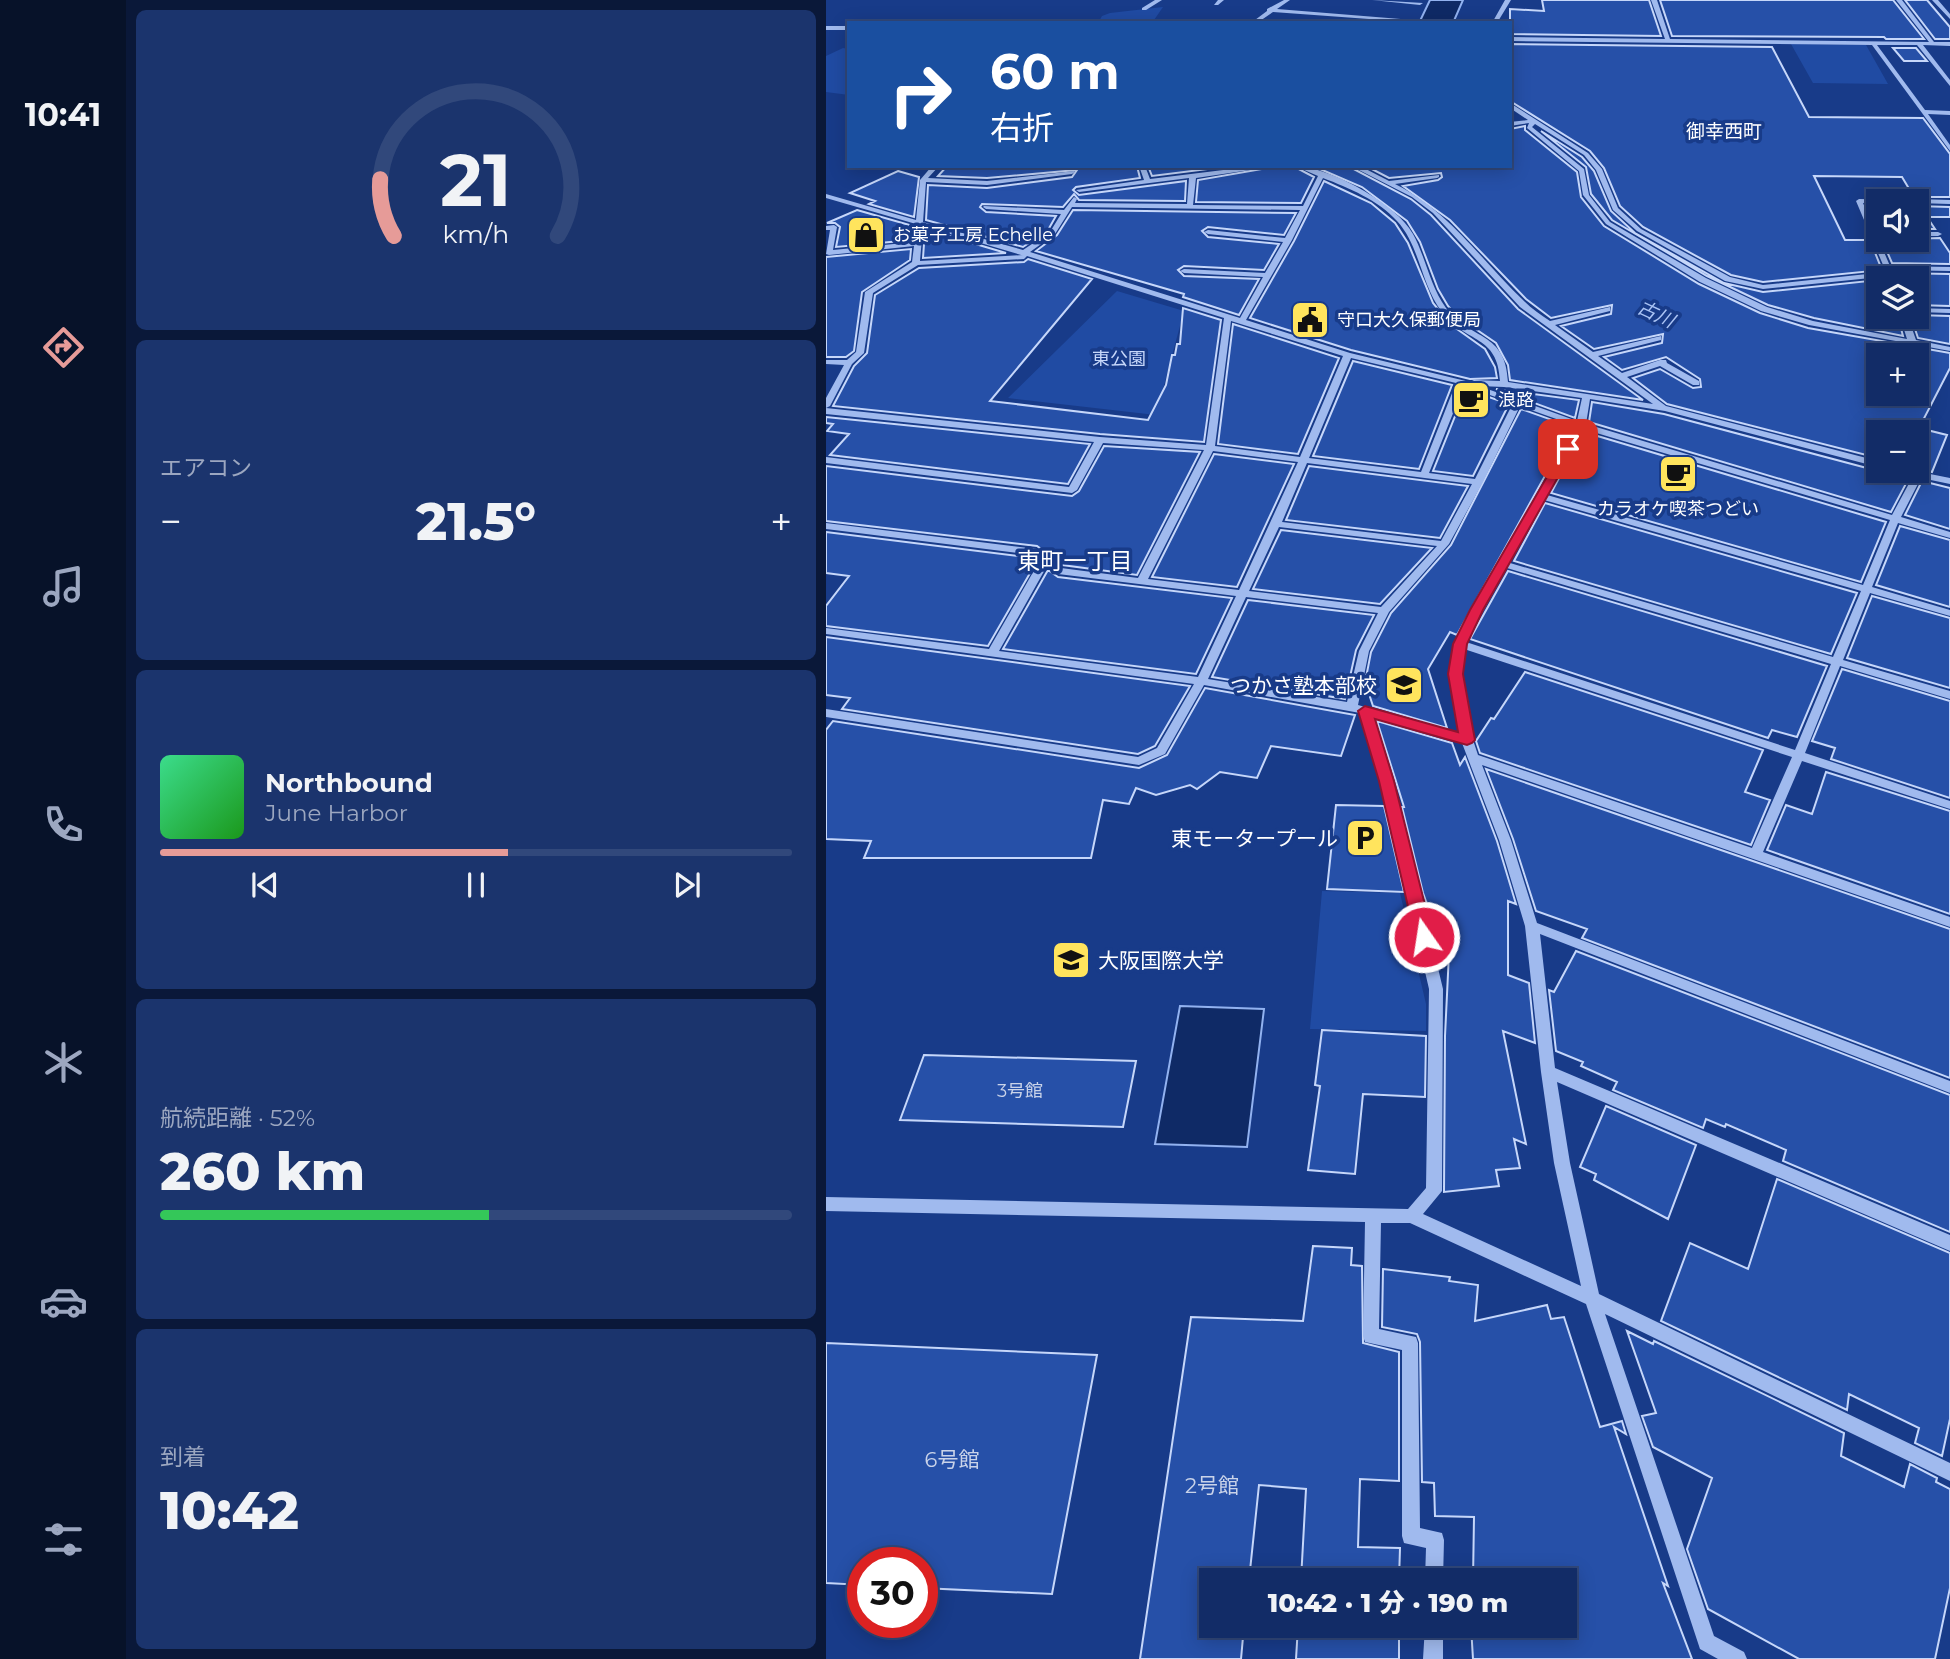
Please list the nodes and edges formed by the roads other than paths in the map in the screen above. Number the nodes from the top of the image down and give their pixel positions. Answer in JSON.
{"nodes":[{"id":1,"x":1159,"y":0,"type":"edge"},
{"id":2,"x":1287,"y":0,"type":"edge"},
{"id":3,"x":1375,"y":0,"type":"edge"},
{"id":4,"x":1507,"y":0,"type":"edge"},
{"id":5,"x":1654,"y":0,"type":"edge"},
{"id":6,"x":1899,"y":0,"type":"edge"},
{"id":7,"x":1935,"y":0,"type":"edge"},
{"id":8,"x":1420,"y":3,"type":"dead end"},
{"id":9,"x":1342,"y":7,"type":"dead end"},
{"id":10,"x":1144,"y":9,"type":"dead end"},
{"id":11,"x":1269,"y":10,"type":"junction"},
{"id":12,"x":1339,"y":15,"type":"junction"},
{"id":13,"x":1950,"y":17,"type":"edge"},
{"id":14,"x":1410,"y":20,"type":"dead end"},
{"id":15,"x":1255,"y":21,"type":"edge"},
{"id":16,"x":1335,"y":21,"type":"edge"},
{"id":17,"x":1494,"y":21,"type":"edge"},
{"id":18,"x":826,"y":27,"type":"edge"},
{"id":19,"x":847,"y":28,"type":"edge"},
{"id":20,"x":1512,"y":39,"type":"edge"},
{"id":21,"x":1668,"y":41,"type":"junction"},
{"id":22,"x":1873,"y":43,"type":"junction"},
{"id":23,"x":1918,"y":43,"type":"junction"},
{"id":24,"x":1933,"y":44,"type":"junction"},
{"id":25,"x":1950,"y":44,"type":"edge"},
{"id":26,"x":1950,"y":84,"type":"edge"},
{"id":27,"x":1512,"y":106,"type":"edge"},
{"id":28,"x":1925,"y":112,"type":"junction"},
{"id":29,"x":1950,"y":113,"type":"edge"},
{"id":30,"x":1534,"y":121,"type":"junction"},
{"id":31,"x":1512,"y":124,"type":"edge"},
{"id":32,"x":1950,"y":149,"type":"edge"},
{"id":33,"x":934,"y":168,"type":"edge"},
{"id":34,"x":1143,"y":168,"type":"edge"},
{"id":35,"x":1236,"y":168,"type":"edge"},
{"id":36,"x":1304,"y":168,"type":"edge"},
{"id":37,"x":1358,"y":168,"type":"edge"},
{"id":38,"x":1071,"y":169,"type":"edge"},
{"id":39,"x":1218,"y":169,"type":"edge"},
{"id":40,"x":1322,"y":174,"type":"junction"},
{"id":41,"x":1193,"y":176,"type":"junction"},
{"id":42,"x":1437,"y":176,"type":"dead end"},
{"id":43,"x":923,"y":180,"type":"junction"},
{"id":44,"x":1148,"y":182,"type":"junction"},
{"id":45,"x":1387,"y":183,"type":"junction"},
{"id":46,"x":1079,"y":190,"type":"junction"},
{"id":47,"x":826,"y":196,"type":"edge"},
{"id":48,"x":1866,"y":201,"type":"edge"},
{"id":49,"x":1929,"y":201,"type":"edge"},
{"id":50,"x":1950,"y":202,"type":"edge"},
{"id":51,"x":1190,"y":205,"type":"junction"},
{"id":52,"x":986,"y":207,"type":"dead end"},
{"id":53,"x":1306,"y":208,"type":"junction"},
{"id":54,"x":1069,"y":209,"type":"junction"},
{"id":55,"x":1866,"y":215,"type":"edge"},
{"id":56,"x":918,"y":223,"type":"junction"},
{"id":57,"x":826,"y":228,"type":"edge"},
{"id":58,"x":1208,"y":232,"type":"dead end"},
{"id":59,"x":1929,"y":234,"type":"edge"},
{"id":60,"x":1938,"y":234,"type":"dead end"},
{"id":61,"x":1288,"y":240,"type":"junction"},
{"id":62,"x":917,"y":244,"type":"junction"},
{"id":63,"x":1024,"y":253,"type":"junction"},
{"id":64,"x":1036,"y":257,"type":"junction"},
{"id":65,"x":916,"y":262,"type":"junction"},
{"id":66,"x":1950,"y":269,"type":"edge"},
{"id":67,"x":1929,"y":270,"type":"edge"},
{"id":68,"x":1184,"y":271,"type":"dead end"},
{"id":69,"x":1268,"y":275,"type":"junction"},
{"id":70,"x":1866,"y":276,"type":"edge"},
{"id":71,"x":1607,"y":309,"type":"dead end"},
{"id":72,"x":1929,"y":310,"type":"edge"},
{"id":73,"x":1950,"y":310,"type":"edge"},
{"id":74,"x":1228,"y":317,"type":"junction"},
{"id":75,"x":1242,"y":321,"type":"junction"},
{"id":76,"x":1548,"y":324,"type":"junction"},
{"id":77,"x":1908,"y":329,"type":"edge"},
{"id":78,"x":1658,"y":338,"type":"dead end"},
{"id":79,"x":1913,"y":343,"type":"joint"},
{"id":80,"x":1929,"y":346,"type":"edge"},
{"id":81,"x":1950,"y":349,"type":"edge"},
{"id":82,"x":1348,"y":355,"type":"junction"},
{"id":83,"x":1592,"y":355,"type":"junction"},
{"id":84,"x":826,"y":362,"type":"edge"},
{"id":85,"x":849,"y":363,"type":"junction"},
{"id":86,"x":1662,"y":363,"type":"joint"},
{"id":87,"x":1621,"y":376,"type":"junction"},
{"id":88,"x":1461,"y":383,"type":"junction"},
{"id":89,"x":1696,"y":383,"type":"dead end"},
{"id":90,"x":1504,"y":384,"type":"junction"},
{"id":91,"x":1586,"y":397,"type":"junction"},
{"id":92,"x":1517,"y":403,"type":"junction"},
{"id":93,"x":826,"y":408,"type":"edge"},
{"id":94,"x":1665,"y":408,"type":"junction"},
{"id":95,"x":1581,"y":425,"type":"junction"},
{"id":96,"x":1100,"y":440,"type":"junction"},
{"id":97,"x":1210,"y":448,"type":"junction"},
{"id":98,"x":826,"y":460,"type":"edge"},
{"id":99,"x":1303,"y":460,"type":"junction"},
{"id":100,"x":1866,"y":461,"type":"edge"},
{"id":101,"x":1424,"y":475,"type":"junction"},
{"id":102,"x":1929,"y":477,"type":"edge"},
{"id":103,"x":1950,"y":481,"type":"edge"},
{"id":104,"x":1478,"y":482,"type":"junction"},
{"id":105,"x":1915,"y":483,"type":"edge"},
{"id":106,"x":1542,"y":496,"type":"junction"},
{"id":107,"x":1895,"y":519,"type":"junction"},
{"id":108,"x":1276,"y":524,"type":"junction"},
{"id":109,"x":826,"y":526,"type":"edge"},
{"id":110,"x":1950,"y":535,"type":"edge"},
{"id":111,"x":1444,"y":544,"type":"junction"},
{"id":112,"x":1045,"y":561,"type":"junction"},
{"id":113,"x":1504,"y":564,"type":"junction"},
{"id":114,"x":1141,"y":582,"type":"junction"},
{"id":115,"x":1867,"y":590,"type":"junction"},
{"id":116,"x":1242,"y":593,"type":"junction"},
{"id":117,"x":1384,"y":611,"type":"junction"},
{"id":118,"x":1950,"y":613,"type":"edge"},
{"id":119,"x":826,"y":631,"type":"edge"},
{"id":120,"x":1460,"y":644,"type":"junction"},
{"id":121,"x":992,"y":654,"type":"junction"},
{"id":122,"x":1836,"y":661,"type":"junction"},
{"id":123,"x":1202,"y":681,"type":"junction"},
{"id":124,"x":1950,"y":695,"type":"edge"},
{"id":125,"x":1359,"y":709,"type":"junction"},
{"id":126,"x":826,"y":713,"type":"edge"},
{"id":127,"x":1467,"y":740,"type":"junction"},
{"id":128,"x":1472,"y":757,"type":"junction"},
{"id":129,"x":1798,"y":757,"type":"junction"},
{"id":130,"x":1950,"y":805,"type":"edge"},
{"id":131,"x":1755,"y":854,"type":"junction"},
{"id":132,"x":1950,"y":922,"type":"edge"},
{"id":133,"x":1531,"y":926,"type":"junction"},
{"id":134,"x":1548,"y":1072,"type":"junction"},
{"id":135,"x":1950,"y":1087,"type":"edge"},
{"id":136,"x":826,"y":1204,"type":"edge"},
{"id":137,"x":1373,"y":1216,"type":"junction"},
{"id":138,"x":1411,"y":1216,"type":"junction"},
{"id":139,"x":1950,"y":1243,"type":"edge"},
{"id":140,"x":1592,"y":1298,"type":"junction"},
{"id":141,"x":1950,"y":1472,"type":"edge"},
{"id":142,"x":1434,"y":1568,"type":"edge"},
{"id":143,"x":1434,"y":1638,"type":"edge"},
{"id":144,"x":1433,"y":1659,"type":"edge"},
{"id":145,"x":1737,"y":1659,"type":"edge"}],
"edges":[{"from":1,"to":10,"type":"street"},
{"from":2,"to":11,"type":"street"},
{"from":3,"to":8,"type":"street"},
{"from":4,"to":17,"type":"street"},
{"from":5,"to":21,"type":"street"},
{"from":6,"to":24,"type":"street"},
{"from":7,"to":13,"type":"street"},
{"from":9,"to":12,"type":"street"},
{"from":11,"to":12,"type":"street"},
{"from":11,"to":15,"type":"street"},
{"from":12,"to":14,"type":"street"},
{"from":12,"to":16,"type":"street"},
{"from":18,"to":19,"type":"street"},
{"from":20,"to":21,"type":"street"},
{"from":21,"to":22,"type":"street"},
{"from":22,"to":23,"type":"street"},
{"from":22,"to":28,"type":"street"},
{"from":23,"to":24,"type":"street"},
{"from":23,"to":26,"type":"street"},
{"from":24,"to":25,"type":"street"},
{"from":27,"to":30,"type":"street"},
{"from":28,"to":29,"type":"street"},
{"from":28,"to":32,"type":"street"},
{"from":30,"to":31,"type":"street"},
{"from":30,"to":70,"type":"street"},
{"from":30,"to":79,"type":"street"},
{"from":33,"to":43,"type":"street"},
{"from":34,"to":44,"type":"street"},
{"from":35,"to":39,"type":"street"},
{"from":36,"to":40,"type":"street"},
{"from":37,"to":45,"type":"street"},
{"from":38,"to":43,"type":"street"},
{"from":38,"to":46,"type":"street"},
{"from":39,"to":41,"type":"street"},
{"from":40,"to":53,"type":"street"},
{"from":40,"to":90,"type":"street"},
{"from":41,"to":44,"type":"street"},
{"from":41,"to":51,"type":"street"},
{"from":42,"to":45,"type":"street"},
{"from":43,"to":56,"type":"street"},
{"from":44,"to":46,"type":"street"},
{"from":45,"to":76,"type":"street"},
{"from":46,"to":54,"type":"street"},
{"from":47,"to":56,"type":"street"},
{"from":48,"to":55,"type":"street"},
{"from":49,"to":50,"type":"street"},
{"from":51,"to":53,"type":"street"},
{"from":51,"to":54,"type":"street"},
{"from":52,"to":54,"type":"street"},
{"from":53,"to":61,"type":"street"},
{"from":54,"to":63,"type":"street"},
{"from":56,"to":62,"type":"street"},
{"from":56,"to":63,"type":"street"},
{"from":57,"to":62,"type":"street"},
{"from":58,"to":61,"type":"street"},
{"from":59,"to":60,"type":"street"},
{"from":61,"to":69,"type":"street"},
{"from":62,"to":65,"type":"street"},
{"from":63,"to":64,"type":"street"},
{"from":64,"to":65,"type":"street"},
{"from":64,"to":74,"type":"street"},
{"from":65,"to":85,"type":"street"},
{"from":66,"to":67,"type":"street"},
{"from":68,"to":69,"type":"street"},
{"from":69,"to":75,"type":"street"},
{"from":71,"to":76,"type":"street"},
{"from":72,"to":73,"type":"street"},
{"from":74,"to":75,"type":"street"},
{"from":74,"to":97,"type":"street"},
{"from":75,"to":82,"type":"street"},
{"from":76,"to":83,"type":"street"},
{"from":77,"to":79,"type":"street"},
{"from":78,"to":83,"type":"street"},
{"from":80,"to":81,"type":"street"},
{"from":82,"to":88,"type":"street"},
{"from":82,"to":99,"type":"street"},
{"from":83,"to":87,"type":"street"},
{"from":84,"to":85,"type":"street"},
{"from":85,"to":93,"type":"street"},
{"from":86,"to":87,"type":"street"},
{"from":86,"to":89,"type":"street"},
{"from":87,"to":94,"type":"street"},
{"from":88,"to":90,"type":"street"},
{"from":88,"to":92,"type":"street"},
{"from":88,"to":101,"type":"street"},
{"from":90,"to":91,"type":"street"},
{"from":91,"to":94,"type":"street"},
{"from":91,"to":95,"type":"street"},
{"from":92,"to":95,"type":"street"},
{"from":92,"to":104,"type":"street"},
{"from":93,"to":96,"type":"street"},
{"from":94,"to":100,"type":"street"},
{"from":95,"to":106,"type":"street"},
{"from":95,"to":107,"type":"street"},
{"from":96,"to":97,"type":"street"},
{"from":96,"to":98,"type":"street"},
{"from":97,"to":99,"type":"street"},
{"from":97,"to":114,"type":"street"},
{"from":99,"to":101,"type":"street"},
{"from":99,"to":108,"type":"street"},
{"from":101,"to":104,"type":"street"},
{"from":102,"to":103,"type":"street"},
{"from":104,"to":111,"type":"street"},
{"from":105,"to":107,"type":"street"},
{"from":106,"to":113,"type":"street"},
{"from":106,"to":115,"type":"street"},
{"from":107,"to":110,"type":"street"},
{"from":107,"to":115,"type":"street"},
{"from":108,"to":111,"type":"street"},
{"from":108,"to":116,"type":"street"},
{"from":109,"to":112,"type":"street"},
{"from":111,"to":117,"type":"street"},
{"from":112,"to":114,"type":"street"},
{"from":112,"to":121,"type":"street"},
{"from":113,"to":120,"type":"street"},
{"from":113,"to":122,"type":"street"},
{"from":114,"to":116,"type":"street"},
{"from":115,"to":118,"type":"street"},
{"from":115,"to":122,"type":"street"},
{"from":116,"to":117,"type":"street"},
{"from":116,"to":123,"type":"street"},
{"from":117,"to":125,"type":"street"},
{"from":119,"to":121,"type":"street"},
{"from":120,"to":127,"type":"street"},
{"from":120,"to":129,"type":"street"},
{"from":121,"to":123,"type":"street"},
{"from":122,"to":124,"type":"street"},
{"from":122,"to":129,"type":"street"},
{"from":123,"to":125,"type":"street"},
{"from":123,"to":126,"type":"street"},
{"from":125,"to":127,"type":"street"},
{"from":125,"to":138,"type":"street"},
{"from":127,"to":128,"type":"street"},
{"from":128,"to":131,"type":"street"},
{"from":128,"to":133,"type":"street"},
{"from":129,"to":130,"type":"street"},
{"from":129,"to":131,"type":"street"},
{"from":131,"to":132,"type":"street"},
{"from":133,"to":134,"type":"street"},
{"from":133,"to":135,"type":"street"},
{"from":134,"to":139,"type":"street"},
{"from":134,"to":140,"type":"street"},
{"from":136,"to":137,"type":"street"},
{"from":137,"to":138,"type":"street"},
{"from":137,"to":142,"type":"street"},
{"from":138,"to":140,"type":"street"},
{"from":140,"to":141,"type":"street"},
{"from":140,"to":145,"type":"street"},
{"from":143,"to":144,"type":"street"}]}
